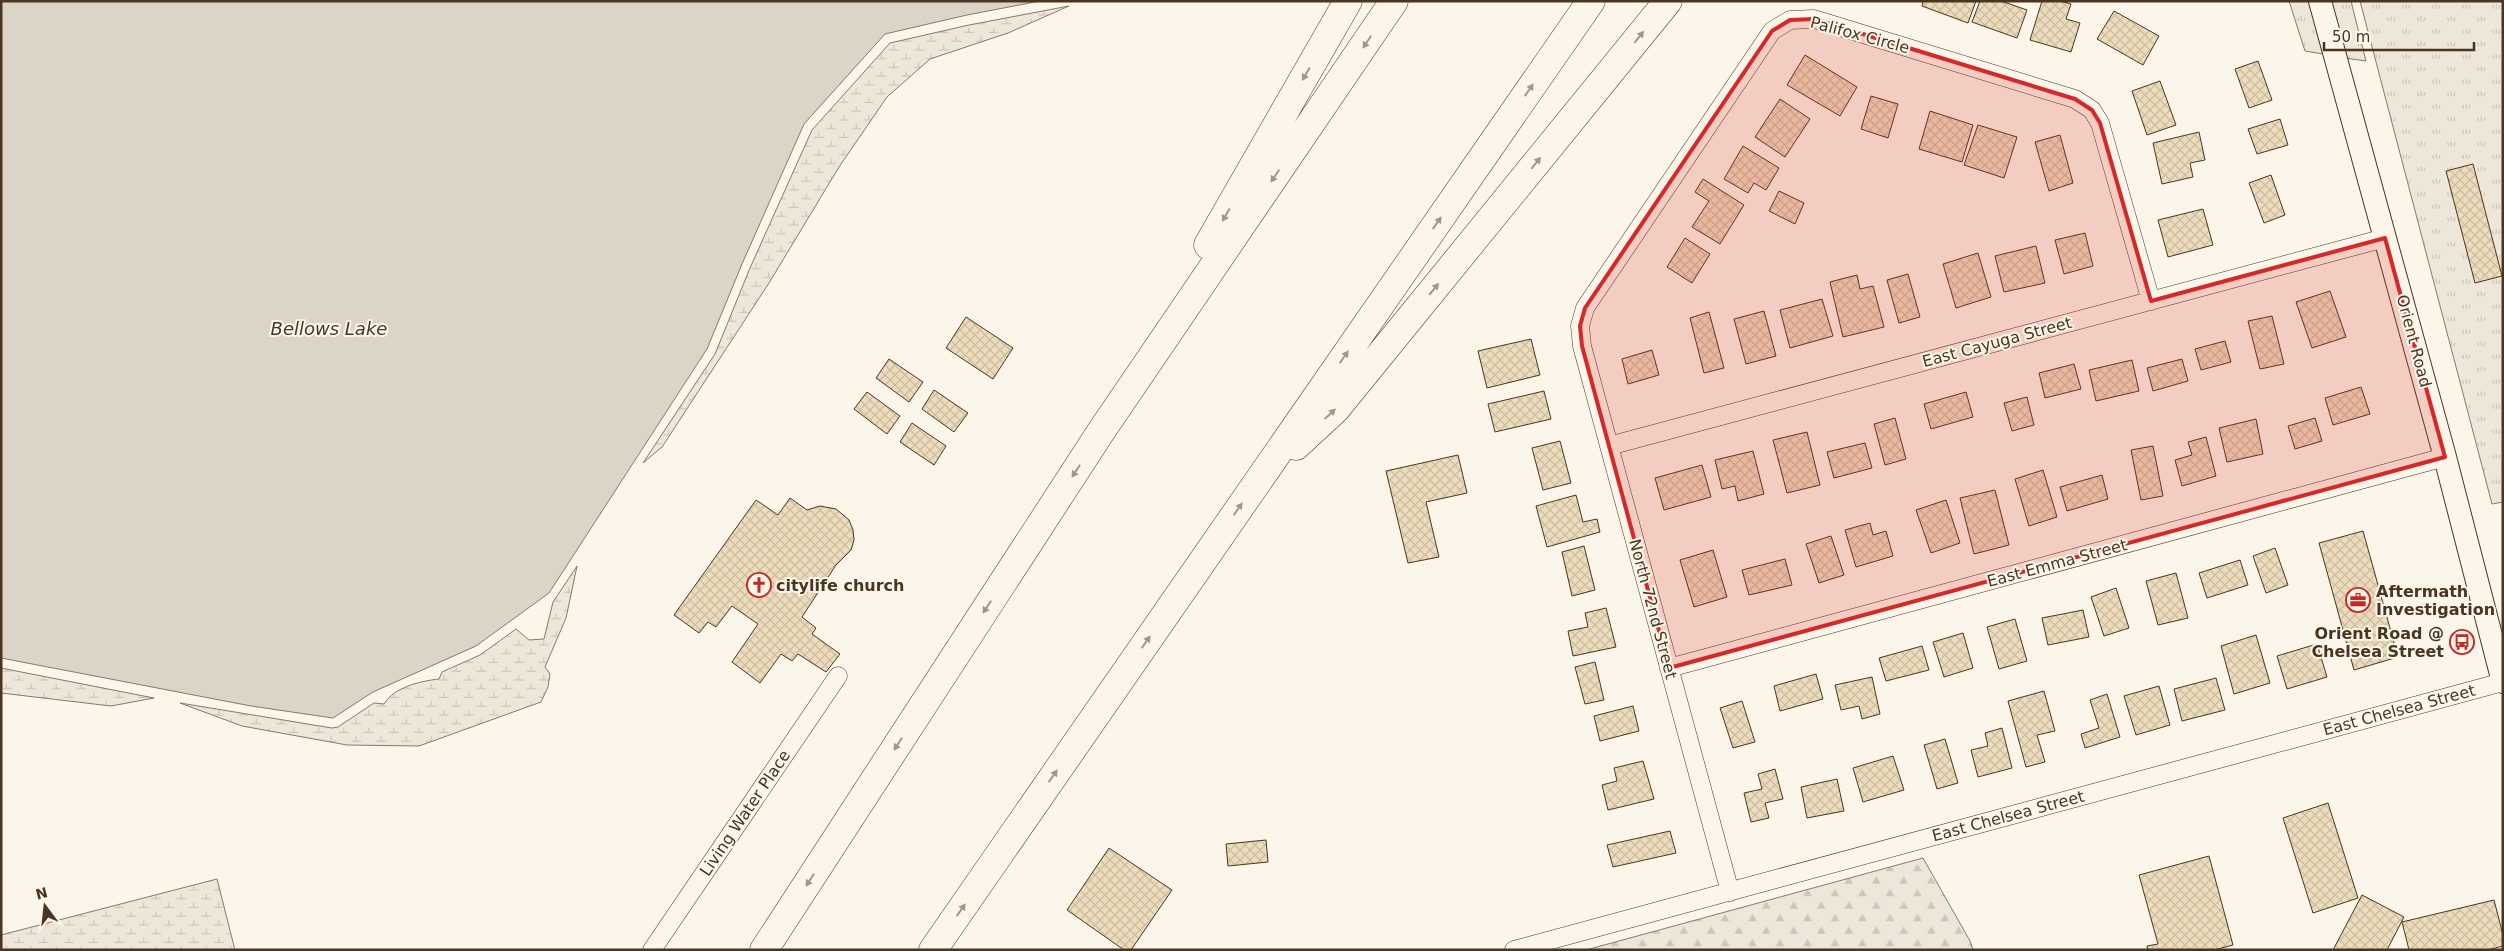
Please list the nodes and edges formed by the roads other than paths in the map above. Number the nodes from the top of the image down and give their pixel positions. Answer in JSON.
{"nodes":[{"id":1,"x":1348,"y":1,"type":"edge"},
{"id":2,"x":1394,"y":1,"type":"edge"},
{"id":3,"x":1591,"y":1,"type":"edge"},
{"id":4,"x":1668,"y":1,"type":"edge"},
{"id":5,"x":2320,"y":1,"type":"edge"},
{"id":6,"x":2385,"y":238,"type":"junction"},
{"id":7,"x":2151,"y":301,"type":"junction"},
{"id":8,"x":1580,"y":326,"type":"joint"},
{"id":9,"x":1102,"y":430,"type":"junction"},
{"id":10,"x":1609,"y":446,"type":"junction"},
{"id":11,"x":2445,"y":458,"type":"junction"},
{"id":12,"x":1256,"y":483,"type":"junction"},
{"id":13,"x":1669,"y":668,"type":"junction"},
{"id":14,"x":838,"y":676,"type":"dead end"},
{"id":15,"x":2503,"y":682,"type":"edge"},
{"id":16,"x":1730,"y":892,"type":"junction"},
{"id":17,"x":652,"y":950,"type":"edge"},
{"id":18,"x":764,"y":950,"type":"edge"},
{"id":19,"x":933,"y":950,"type":"edge"},
{"id":20,"x":1514,"y":950,"type":"edge"}],
"edges":[{"from":1,"to":9,"type":"highway","one_way":true},
{"from":2,"to":9,"type":"highway","one_way":true},
{"from":12,"to":3,"type":"highway","one_way":true},
{"from":12,"to":4,"type":"highway","one_way":true},
{"from":5,"to":6,"type":"street","name":"Orient Road"},
{"from":6,"to":7,"type":"street","name":"East Cayuga Street"},
{"from":6,"to":11,"type":"street","name":"Orient Road"},
{"from":7,"to":8,"type":"street","name":"Palifox Circle"},
{"from":7,"to":10,"type":"street","name":"East Cayuga Street"},
{"from":8,"to":10,"type":"street","name":"North 72nd Street"},
{"from":9,"to":18,"type":"highway","one_way":true},
{"from":10,"to":13,"type":"street","name":"North 72nd Street"},
{"from":11,"to":13,"type":"street","name":"East Emma Street"},
{"from":11,"to":15,"type":"street","name":"Orient Road"},
{"from":19,"to":12,"type":"highway","one_way":true},
{"from":13,"to":16,"type":"street","name":"North 72nd Street"},
{"from":14,"to":17,"type":"street","name":"Living Water Place"},
{"from":15,"to":16,"type":"street","name":"East Chelsea Street"},
{"from":16,"to":20,"type":"street","name":"East Chelsea Street"}]}
